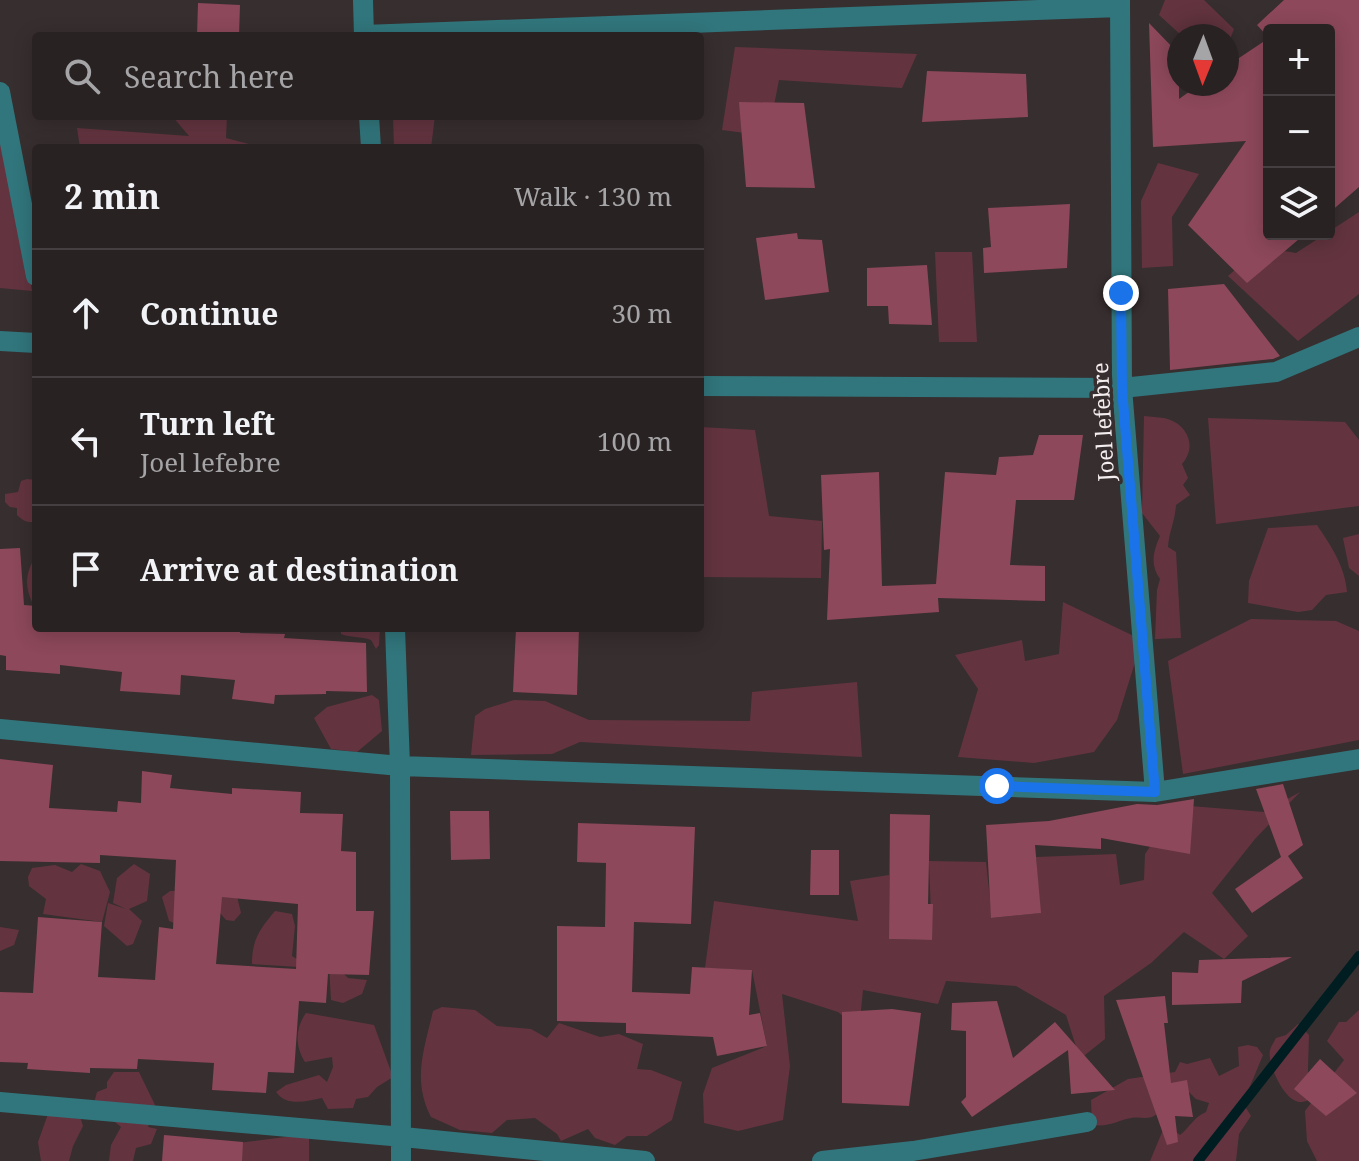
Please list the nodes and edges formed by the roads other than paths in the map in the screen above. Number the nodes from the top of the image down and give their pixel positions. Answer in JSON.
{"nodes":[{"id":1,"x":363,"y":0,"type":"edge"},
{"id":2,"x":1120,"y":4,"type":"edge"},
{"id":3,"x":364,"y":32,"type":"edge"},
{"id":4,"x":458,"y":32,"type":"edge"},
{"id":5,"x":0,"y":92,"type":"edge"},
{"id":6,"x":369,"y":120,"type":"edge"},
{"id":7,"x":371,"y":144,"type":"edge"},
{"id":8,"x":32,"y":256,"type":"edge"},
{"id":9,"x":1359,"y":337,"type":"edge"},
{"id":10,"x":0,"y":341,"type":"edge"},
{"id":11,"x":32,"y":343,"type":"edge"},
{"id":12,"x":704,"y":386,"type":"edge"},
{"id":13,"x":1122,"y":388,"type":"junction"},
{"id":14,"x":395,"y":632,"type":"edge"},
{"id":15,"x":0,"y":729,"type":"edge"},
{"id":16,"x":1359,"y":759,"type":"edge"},
{"id":17,"x":400,"y":766,"type":"junction"},
{"id":18,"x":1155,"y":792,"type":"junction"},
{"id":19,"x":0,"y":1102,"type":"edge"},
{"id":20,"x":1087,"y":1122,"type":"dead end"},
{"id":21,"x":403,"y":1137,"type":"junction"},
{"id":22,"x":401,"y":1161,"type":"edge"},
{"id":23,"x":645,"y":1161,"type":"edge"},
{"id":24,"x":822,"y":1161,"type":"edge"}],
"edges":[{"from":1,"to":3,"type":"street"},
{"from":2,"to":4,"type":"street"},
{"from":2,"to":13,"type":"street","name":"Joel lefebre"},
{"from":5,"to":8,"type":"street"},
{"from":6,"to":7,"type":"street"},
{"from":9,"to":13,"type":"street"},
{"from":10,"to":11,"type":"street"},
{"from":12,"to":13,"type":"street"},
{"from":13,"to":18,"type":"street","name":"Joel lefebre"},
{"from":14,"to":17,"type":"street"},
{"from":15,"to":17,"type":"street"},
{"from":16,"to":18,"type":"street"},
{"from":17,"to":18,"type":"street"},
{"from":17,"to":21,"type":"street"},
{"from":19,"to":21,"type":"street"},
{"from":20,"to":24,"type":"street"},
{"from":21,"to":22,"type":"street"},
{"from":21,"to":23,"type":"street"}]}
